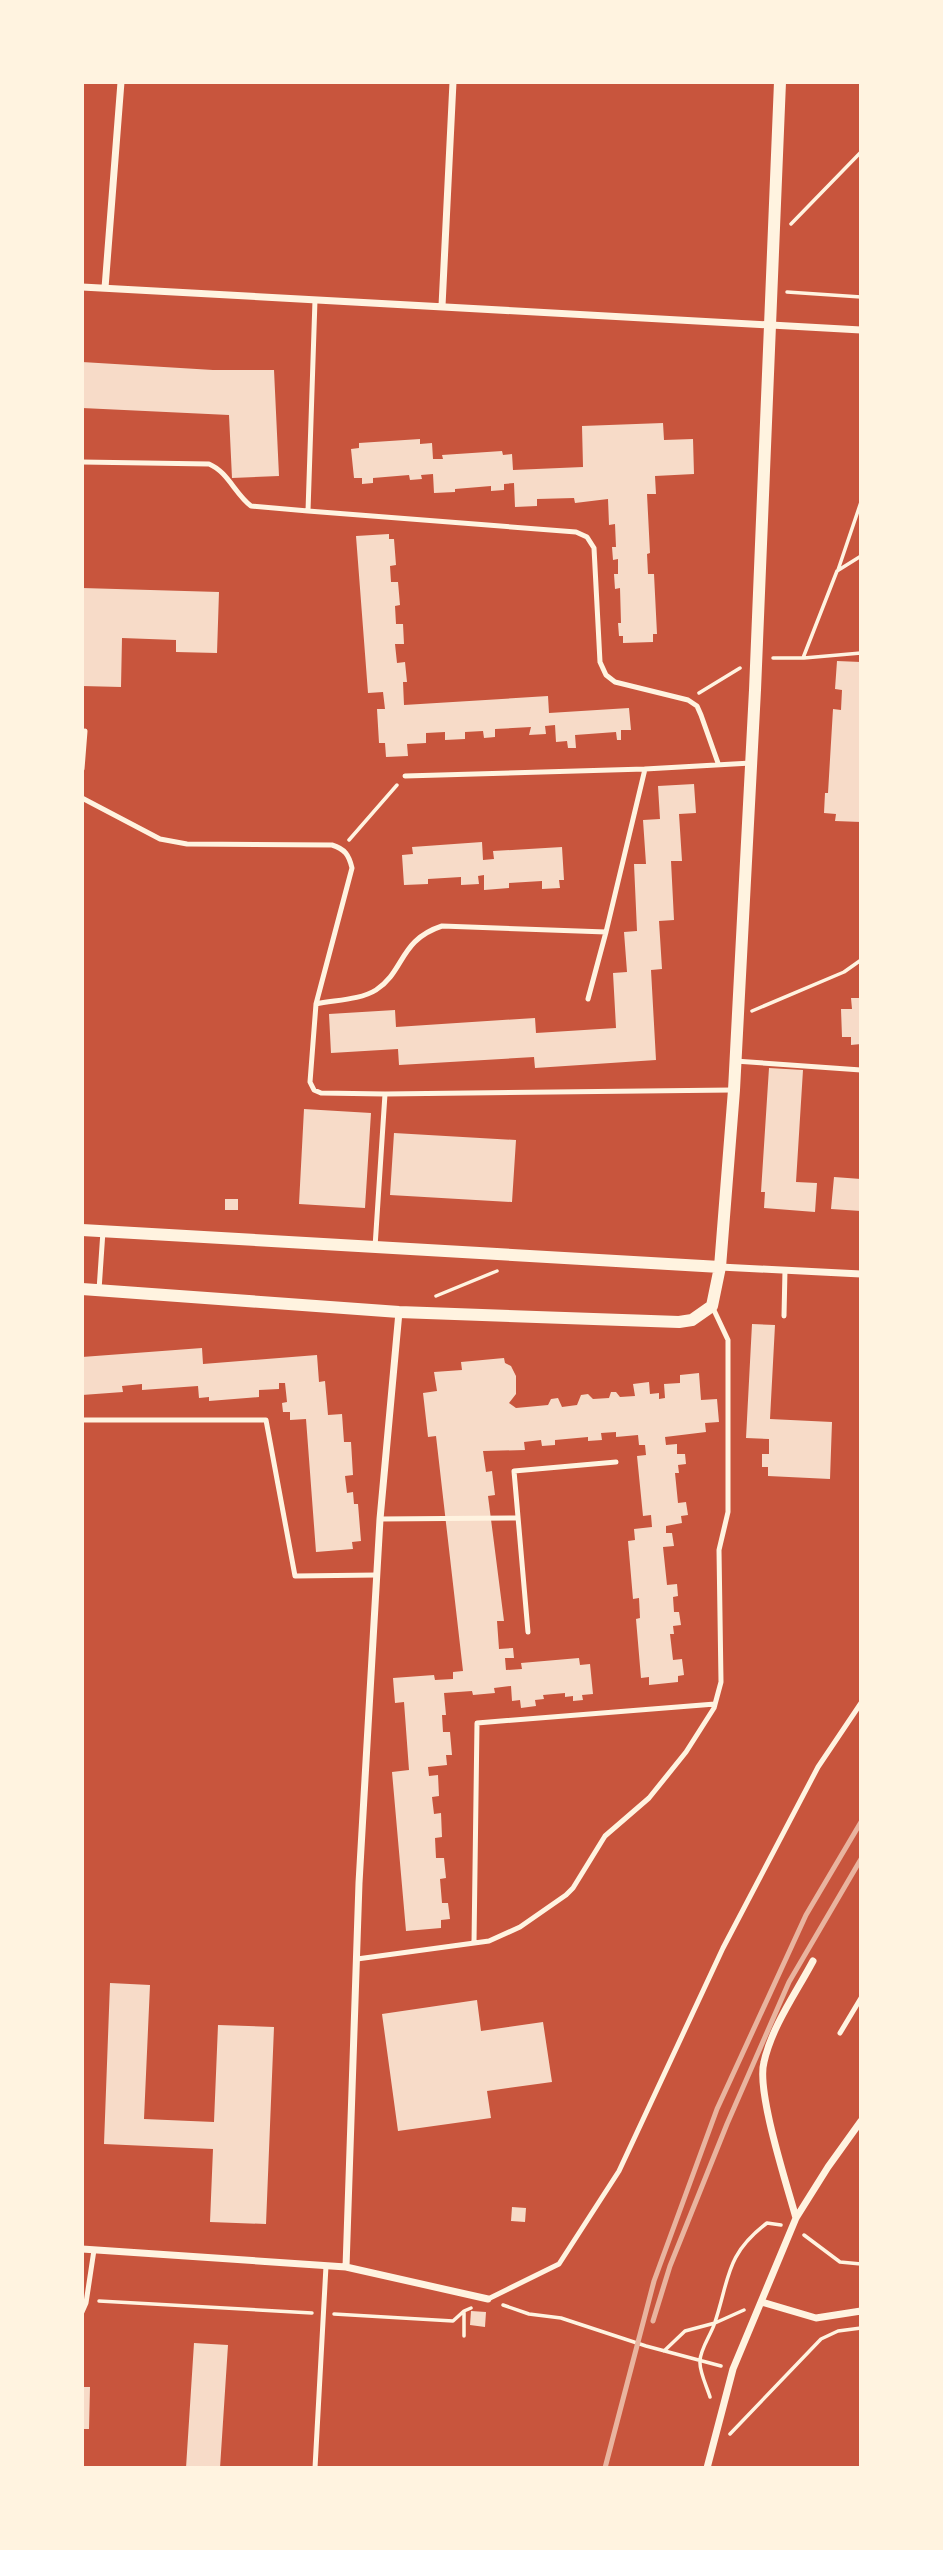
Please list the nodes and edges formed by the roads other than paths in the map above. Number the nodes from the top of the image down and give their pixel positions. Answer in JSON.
{"nodes":[{"id":1,"x":121,"y":82,"type":"edge"},
{"id":2,"x":453,"y":82,"type":"edge"},
{"id":3,"x":780,"y":82,"type":"edge"},
{"id":4,"x":82,"y":287,"type":"edge"},
{"id":5,"x":105,"y":288,"type":"junction"},
{"id":6,"x":315,"y":300,"type":"junction"},
{"id":7,"x":442,"y":306,"type":"junction"},
{"id":8,"x":769,"y":325,"type":"junction"},
{"id":9,"x":861,"y":330,"type":"edge"},
{"id":10,"x":82,"y":462,"type":"edge"},
{"id":11,"x":308,"y":511,"type":"junction"},
{"id":12,"x":85,"y":731,"type":"dead end"},
{"id":13,"x":751,"y":763,"type":"junction"},
{"id":14,"x":718,"y":764,"type":"junction"},
{"id":15,"x":82,"y":769,"type":"edge"},
{"id":16,"x":645,"y":769,"type":"junction"},
{"id":17,"x":405,"y":775,"type":"road end"},
{"id":18,"x":82,"y":799,"type":"edge"},
{"id":19,"x":606,"y":932,"type":"junction"},
{"id":20,"x":589,"y":999,"type":"dead end"},
{"id":21,"x":316,"y":1004,"type":"junction"},
{"id":22,"x":735,"y":1061,"type":"junction"},
{"id":23,"x":861,"y":1070,"type":"edge"},
{"id":24,"x":734,"y":1090,"type":"junction"},
{"id":25,"x":385,"y":1094,"type":"junction"},
{"id":26,"x":82,"y":1230,"type":"edge"},
{"id":27,"x":103,"y":1231,"type":"junction"},
{"id":28,"x":375,"y":1247,"type":"junction"},
{"id":29,"x":720,"y":1266,"type":"junction"},
{"id":30,"x":785,"y":1270,"type":"junction"},
{"id":31,"x":861,"y":1274,"type":"edge"},
{"id":32,"x":82,"y":1289,"type":"edge"},
{"id":33,"x":99,"y":1290,"type":"junction"},
{"id":34,"x":712,"y":1306,"type":"junction"},
{"id":35,"x":399,"y":1312,"type":"junction"},
{"id":36,"x":784,"y":1316,"type":"dead end"},
{"id":37,"x":82,"y":1420,"type":"edge"},
{"id":38,"x":616,"y":1462,"type":"dead end"},
{"id":39,"x":518,"y":1518,"type":"junction"},
{"id":40,"x":380,"y":1519,"type":"junction"},
{"id":41,"x":377,"y":1575,"type":"junction"},
{"id":42,"x":528,"y":1632,"type":"dead end"},
{"id":43,"x":861,"y":1703,"type":"edge"},
{"id":44,"x":715,"y":1704,"type":"junction"},
{"id":45,"x":474,"y":1942,"type":"junction"},
{"id":46,"x":356,"y":1959,"type":"junction"},
{"id":47,"x":813,"y":1961,"type":"dead end"},
{"id":48,"x":861,"y":1998,"type":"edge"},
{"id":49,"x":840,"y":2033,"type":"dead end"},
{"id":50,"x":861,"y":2121,"type":"edge"},
{"id":51,"x":796,"y":2218,"type":"junction"},
{"id":52,"x":82,"y":2249,"type":"edge"},
{"id":53,"x":94,"y":2250,"type":"junction"},
{"id":54,"x":326,"y":2266,"type":"junction"},
{"id":55,"x":346,"y":2267,"type":"junction"},
{"id":56,"x":488,"y":2299,"type":"joint"},
{"id":57,"x":762,"y":2302,"type":"junction"},
{"id":58,"x":861,"y":2311,"type":"edge"},
{"id":59,"x":82,"y":2312,"type":"edge"},
{"id":60,"x":315,"y":2468,"type":"edge"},
{"id":61,"x":707,"y":2468,"type":"edge"}],
"edges":[{"from":1,"to":5,"type":"street"},
{"from":2,"to":7,"type":"street"},
{"from":3,"to":8,"type":"street"},
{"from":4,"to":5,"type":"street"},
{"from":5,"to":6,"type":"street"},
{"from":6,"to":7,"type":"street"},
{"from":6,"to":11,"type":"lane"},
{"from":7,"to":8,"type":"street"},
{"from":8,"to":9,"type":"street"},
{"from":8,"to":13,"type":"street"},
{"from":10,"to":11,"type":"lane"},
{"from":11,"to":14,"type":"lane"},
{"from":12,"to":15,"type":"lane"},
{"from":13,"to":14,"type":"lane"},
{"from":13,"to":22,"type":"street"},
{"from":14,"to":16,"type":"lane"},
{"from":16,"to":17,"type":"lane"},
{"from":16,"to":19,"type":"lane"},
{"from":18,"to":21,"type":"lane"},
{"from":19,"to":20,"type":"lane"},
{"from":19,"to":21,"type":"lane"},
{"from":21,"to":25,"type":"lane"},
{"from":22,"to":23,"type":"lane"},
{"from":22,"to":24,"type":"street"},
{"from":24,"to":25,"type":"lane"},
{"from":24,"to":29,"type":"street"},
{"from":25,"to":28,"type":"lane"},
{"from":26,"to":27,"type":"street"},
{"from":27,"to":28,"type":"street"},
{"from":27,"to":33,"type":"lane"},
{"from":28,"to":29,"type":"street"},
{"from":29,"to":30,"type":"street"},
{"from":29,"to":34,"type":"street"},
{"from":30,"to":31,"type":"street"},
{"from":30,"to":36,"type":"lane"},
{"from":32,"to":33,"type":"street"},
{"from":33,"to":35,"type":"street"},
{"from":34,"to":35,"type":"street"},
{"from":34,"to":44,"type":"lane"},
{"from":35,"to":40,"type":"street"},
{"from":37,"to":41,"type":"lane"},
{"from":38,"to":39,"type":"lane"},
{"from":39,"to":40,"type":"lane"},
{"from":39,"to":42,"type":"lane"},
{"from":40,"to":41,"type":"street"},
{"from":41,"to":46,"type":"street"},
{"from":43,"to":56,"type":"lane"},
{"from":44,"to":45,"type":"lane"},
{"from":44,"to":45,"type":"lane"},
{"from":45,"to":46,"type":"lane"},
{"from":46,"to":55,"type":"street"},
{"from":47,"to":51,"type":"street"},
{"from":48,"to":49,"type":"lane"},
{"from":50,"to":51,"type":"street"},
{"from":51,"to":57,"type":"street"},
{"from":52,"to":53,"type":"street"},
{"from":53,"to":54,"type":"street"},
{"from":53,"to":59,"type":"lane"},
{"from":54,"to":55,"type":"street"},
{"from":54,"to":60,"type":"lane"},
{"from":55,"to":56,"type":"street"},
{"from":57,"to":58,"type":"street"},
{"from":57,"to":61,"type":"street"}]}
